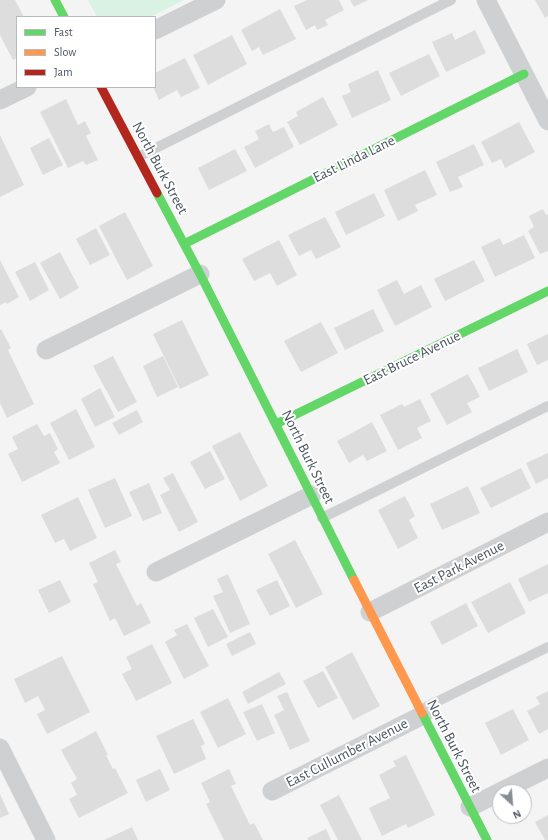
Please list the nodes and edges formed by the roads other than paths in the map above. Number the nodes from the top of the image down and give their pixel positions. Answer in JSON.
{"nodes":[{"id":1,"x":55,"y":0,"type":"edge"},
{"id":2,"x":216,"y":0,"type":"edge"},
{"id":3,"x":451,"y":0,"type":"edge"},
{"id":4,"x":486,"y":0,"type":"edge"},
{"id":5,"x":63,"y":16,"type":"edge"},
{"id":6,"x":156,"y":30,"type":"edge"},
{"id":7,"x":524,"y":74,"type":"junction"},
{"id":8,"x":25,"y":88,"type":"edge"},
{"id":9,"x":102,"y":88,"type":"edge"},
{"id":10,"x":0,"y":100,"type":"edge"},
{"id":11,"x":548,"y":121,"type":"edge"},
{"id":12,"x":138,"y":157,"type":"junction"},
{"id":13,"x":184,"y":244,"type":"junction"},
{"id":14,"x":200,"y":274,"type":"junction"},
{"id":15,"x":548,"y":291,"type":"edge"},
{"id":16,"x":46,"y":350,"type":"dead end"},
{"id":17,"x":548,"y":406,"type":"edge"},
{"id":18,"x":276,"y":424,"type":"junction"},
{"id":19,"x":312,"y":495,"type":"junction"},
{"id":20,"x":322,"y":518,"type":"junction"},
{"id":21,"x":548,"y":522,"type":"edge"},
{"id":22,"x":156,"y":572,"type":"dead end"},
{"id":23,"x":370,"y":612,"type":"junction"},
{"id":24,"x":548,"y":647,"type":"edge"},
{"id":25,"x":422,"y":712,"type":"junction"},
{"id":26,"x":0,"y":748,"type":"edge"},
{"id":27,"x":548,"y":768,"type":"edge"},
{"id":28,"x":272,"y":790,"type":"dead end"},
{"id":29,"x":470,"y":807,"type":"junction"},
{"id":30,"x":46,"y":840,"type":"edge"},
{"id":31,"x":487,"y":840,"type":"edge"}],
"edges":[{"from":1,"to":5,"type":"street"},
{"from":2,"to":6,"type":"street"},
{"from":3,"to":12,"type":"lane"},
{"from":4,"to":7,"type":"street"},
{"from":7,"to":11,"type":"street"},
{"from":7,"to":13,"type":"street","name":"East Linda Lane"},
{"from":8,"to":10,"type":"street"},
{"from":9,"to":12,"type":"street","name":"North Burk Street"},
{"from":12,"to":13,"type":"street","name":"North Burk Street"},
{"from":13,"to":14,"type":"street","name":"North Burk Street"},
{"from":14,"to":16,"type":"street"},
{"from":14,"to":18,"type":"street","name":"North Burk Street"},
{"from":15,"to":18,"type":"street","name":"East Bruce Avenue"},
{"from":17,"to":20,"type":"lane"},
{"from":18,"to":19,"type":"street","name":"North Burk Street"},
{"from":19,"to":20,"type":"street","name":"North Burk Street"},
{"from":19,"to":22,"type":"street"},
{"from":20,"to":23,"type":"street","name":"North Burk Street"},
{"from":21,"to":23,"type":"street","name":"East Park Avenue"},
{"from":23,"to":25,"type":"street","name":"North Burk Street"},
{"from":24,"to":25,"type":"lane"},
{"from":25,"to":28,"type":"street","name":"East Cullumber Avenue"},
{"from":25,"to":29,"type":"street","name":"North Burk Street"},
{"from":26,"to":30,"type":"street"},
{"from":27,"to":29,"type":"street"},
{"from":29,"to":31,"type":"street","name":"North Burk Street"}]}
